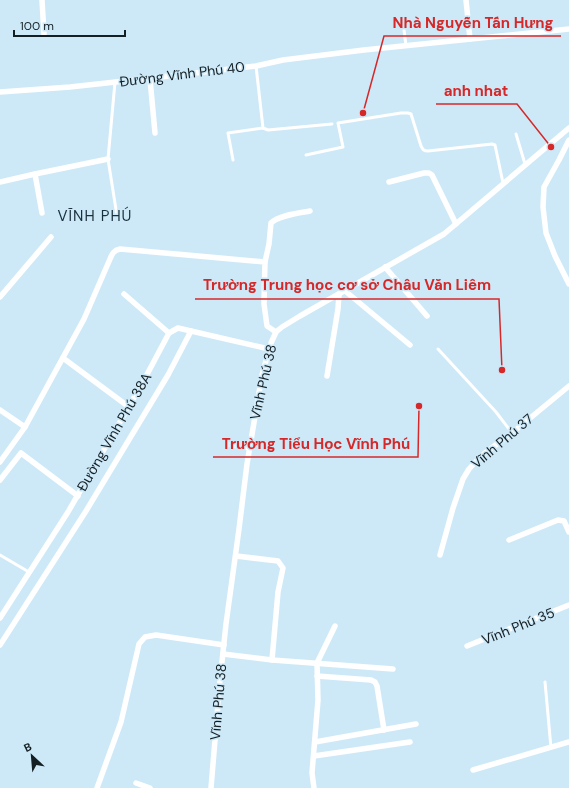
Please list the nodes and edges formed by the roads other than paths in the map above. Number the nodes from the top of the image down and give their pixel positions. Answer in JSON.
{"nodes":[{"id":1,"x":42,"y":0,"type":"edge"},
{"id":2,"x":466,"y":0,"type":"edge"},
{"id":3,"x":569,"y":29,"type":"edge"},
{"id":4,"x":404,"y":30,"type":"dead end"},
{"id":5,"x":44,"y":34,"type":"dead end"},
{"id":6,"x":470,"y":39,"type":"junction"},
{"id":7,"x":406,"y":46,"type":"junction"},
{"id":8,"x":256,"y":66,"type":"junction"},
{"id":9,"x":150,"y":79,"type":"junction"},
{"id":10,"x":115,"y":82,"type":"junction"},
{"id":11,"x":0,"y":92,"type":"edge"},
{"id":12,"x":332,"y":124,"type":"dead end"},
{"id":13,"x":263,"y":128,"type":"junction"},
{"id":14,"x":569,"y":128,"type":"edge"},
{"id":15,"x":155,"y":133,"type":"dead end"},
{"id":16,"x":516,"y":134,"type":"dead end"},
{"id":17,"x":569,"y":140,"type":"edge"},
{"id":18,"x":306,"y":155,"type":"dead end"},
{"id":19,"x":108,"y":159,"type":"junction"},
{"id":20,"x":233,"y":160,"type":"dead end"},
{"id":21,"x":525,"y":164,"type":"junction"},
{"id":22,"x":35,"y":174,"type":"junction"},
{"id":23,"x":0,"y":182,"type":"edge"},
{"id":24,"x":390,"y":182,"type":"dead end"},
{"id":25,"x":503,"y":183,"type":"junction"},
{"id":26,"x":310,"y":211,"type":"dead end"},
{"id":27,"x":42,"y":212,"type":"dead end"},
{"id":28,"x":117,"y":216,"type":"dead end"},
{"id":29,"x":456,"y":224,"type":"junction"},
{"id":30,"x":51,"y":237,"type":"dead end"},
{"id":31,"x":265,"y":262,"type":"junction"},
{"id":32,"x":385,"y":267,"type":"junction"},
{"id":33,"x":569,"y":284,"type":"edge"},
{"id":34,"x":341,"y":292,"type":"junction"},
{"id":35,"x":124,"y":294,"type":"dead end"},
{"id":36,"x":0,"y":297,"type":"edge"},
{"id":37,"x":427,"y":316,"type":"dead end"},
{"id":38,"x":191,"y":331,"type":"junction"},
{"id":39,"x":276,"y":332,"type":"junction"},
{"id":40,"x":169,"y":333,"type":"junction"},
{"id":41,"x":410,"y":345,"type":"dead end"},
{"id":42,"x":438,"y":348,"type":"dead end"},
{"id":43,"x":269,"y":349,"type":"junction"},
{"id":44,"x":62,"y":358,"type":"junction"},
{"id":45,"x":326,"y":376,"type":"dead end"},
{"id":46,"x":569,"y":386,"type":"edge"},
{"id":47,"x":129,"y":407,"type":"junction"},
{"id":48,"x":0,"y":410,"type":"edge"},
{"id":49,"x":25,"y":427,"type":"junction"},
{"id":50,"x":512,"y":433,"type":"junction"},
{"id":51,"x":227,"y":444,"type":"dead end"},
{"id":52,"x":250,"y":448,"type":"junction"},
{"id":53,"x":0,"y":462,"type":"edge"},
{"id":54,"x":0,"y":480,"type":"edge"},
{"id":55,"x":78,"y":496,"type":"junction"},
{"id":56,"x":569,"y":532,"type":"edge"},
{"id":57,"x":509,"y":540,"type":"dead end"},
{"id":58,"x":0,"y":554,"type":"edge"},
{"id":59,"x":440,"y":555,"type":"dead end"},
{"id":60,"x":236,"y":556,"type":"junction"},
{"id":61,"x":30,"y":572,"type":"junction"},
{"id":62,"x":569,"y":606,"type":"edge"},
{"id":63,"x":0,"y":618,"type":"edge"},
{"id":64,"x":335,"y":626,"type":"dead end"},
{"id":65,"x":0,"y":645,"type":"edge"},
{"id":66,"x":224,"y":645,"type":"junction"},
{"id":67,"x":467,"y":646,"type":"dead end"},
{"id":68,"x":223,"y":654,"type":"junction"},
{"id":69,"x":272,"y":660,"type":"junction"},
{"id":70,"x":317,"y":663,"type":"junction"},
{"id":71,"x":393,"y":669,"type":"dead end"},
{"id":72,"x":317,"y":676,"type":"junction"},
{"id":73,"x":545,"y":682,"type":"dead end"},
{"id":74,"x":416,"y":724,"type":"dead end"},
{"id":75,"x":384,"y":730,"type":"junction"},
{"id":76,"x":315,"y":742,"type":"junction"},
{"id":77,"x":410,"y":742,"type":"dead end"},
{"id":78,"x":569,"y":742,"type":"edge"},
{"id":79,"x":551,"y":748,"type":"junction"},
{"id":80,"x":314,"y":756,"type":"junction"},
{"id":81,"x":473,"y":770,"type":"dead end"},
{"id":82,"x":136,"y":783,"type":"dead end"},
{"id":83,"x":98,"y":788,"type":"edge"},
{"id":84,"x":150,"y":788,"type":"edge"},
{"id":85,"x":211,"y":788,"type":"edge"},
{"id":86,"x":314,"y":788,"type":"edge"}],
"edges":[{"from":1,"to":5,"type":"street"},
{"from":2,"to":6,"type":"street"},
{"from":3,"to":6,"type":"street","name":"Đường Vĩnh Phú 40"},
{"from":4,"to":7,"type":"lane"},
{"from":6,"to":7,"type":"street","name":"Đường Vĩnh Phú 40"},
{"from":7,"to":8,"type":"street","name":"Đường Vĩnh Phú 40"},
{"from":8,"to":9,"type":"street","name":"Đường Vĩnh Phú 40"},
{"from":8,"to":13,"type":"lane"},
{"from":9,"to":10,"type":"street","name":"Đường Vĩnh Phú 40"},
{"from":9,"to":15,"type":"street"},
{"from":10,"to":11,"type":"street","name":"Đường Vĩnh Phú 40"},
{"from":10,"to":19,"type":"lane"},
{"from":12,"to":13,"type":"lane"},
{"from":13,"to":20,"type":"lane"},
{"from":14,"to":21,"type":"street","name":"Vĩnh Phú 38"},
{"from":16,"to":21,"type":"lane"},
{"from":17,"to":33,"type":"street"},
{"from":18,"to":25,"type":"lane"},
{"from":19,"to":22,"type":"street"},
{"from":19,"to":28,"type":"lane"},
{"from":21,"to":25,"type":"street","name":"Vĩnh Phú 38"},
{"from":22,"to":23,"type":"street"},
{"from":22,"to":27,"type":"street"},
{"from":24,"to":29,"type":"street"},
{"from":25,"to":29,"type":"street","name":"Vĩnh Phú 38"},
{"from":26,"to":31,"type":"street"},
{"from":29,"to":32,"type":"street","name":"Vĩnh Phú 38"},
{"from":30,"to":36,"type":"street"},
{"from":31,"to":39,"type":"street"},
{"from":31,"to":44,"type":"street"},
{"from":32,"to":34,"type":"street","name":"Vĩnh Phú 38"},
{"from":32,"to":37,"type":"street"},
{"from":34,"to":39,"type":"street","name":"Vĩnh Phú 38"},
{"from":34,"to":41,"type":"street"},
{"from":34,"to":45,"type":"street"},
{"from":35,"to":40,"type":"street"},
{"from":38,"to":40,"type":"street"},
{"from":38,"to":43,"type":"street"},
{"from":38,"to":65,"type":"street"},
{"from":39,"to":43,"type":"street","name":"Vĩnh Phú 38"},
{"from":40,"to":47,"type":"street","name":"Đường Vĩnh Phú 38A"},
{"from":42,"to":50,"type":"lane"},
{"from":43,"to":52,"type":"street","name":"Vĩnh Phú 38"},
{"from":44,"to":47,"type":"street"},
{"from":44,"to":49,"type":"street"},
{"from":46,"to":50,"type":"street","name":"Vĩnh Phú 37"},
{"from":47,"to":55,"type":"street","name":"Đường Vĩnh Phú 38A"},
{"from":48,"to":49,"type":"street"},
{"from":49,"to":53,"type":"street"},
{"from":50,"to":59,"type":"street","name":"Vĩnh Phú 37"},
{"from":51,"to":52,"type":"street"},
{"from":52,"to":60,"type":"street","name":"Vĩnh Phú 38"},
{"from":54,"to":55,"type":"street"},
{"from":55,"to":61,"type":"street","name":"Đường Vĩnh Phú 38A"},
{"from":56,"to":57,"type":"street"},
{"from":58,"to":61,"type":"lane"},
{"from":60,"to":66,"type":"street","name":"Vĩnh Phú 38"},
{"from":60,"to":69,"type":"street"},
{"from":61,"to":63,"type":"street","name":"Đường Vĩnh Phú 38A"},
{"from":62,"to":67,"type":"street","name":"Vĩnh Phú 35"},
{"from":64,"to":70,"type":"street"},
{"from":66,"to":68,"type":"street","name":"Vĩnh Phú 38"},
{"from":66,"to":83,"type":"street"},
{"from":68,"to":69,"type":"street"},
{"from":68,"to":85,"type":"street","name":"Vĩnh Phú 38"},
{"from":69,"to":70,"type":"street"},
{"from":70,"to":71,"type":"street"},
{"from":70,"to":72,"type":"street"},
{"from":72,"to":75,"type":"street"},
{"from":72,"to":76,"type":"street"},
{"from":73,"to":79,"type":"lane"},
{"from":74,"to":75,"type":"street"},
{"from":75,"to":76,"type":"street"},
{"from":76,"to":80,"type":"street"},
{"from":77,"to":80,"type":"street"},
{"from":78,"to":79,"type":"street"},
{"from":79,"to":81,"type":"street"},
{"from":80,"to":86,"type":"street"},
{"from":82,"to":84,"type":"street"}]}
